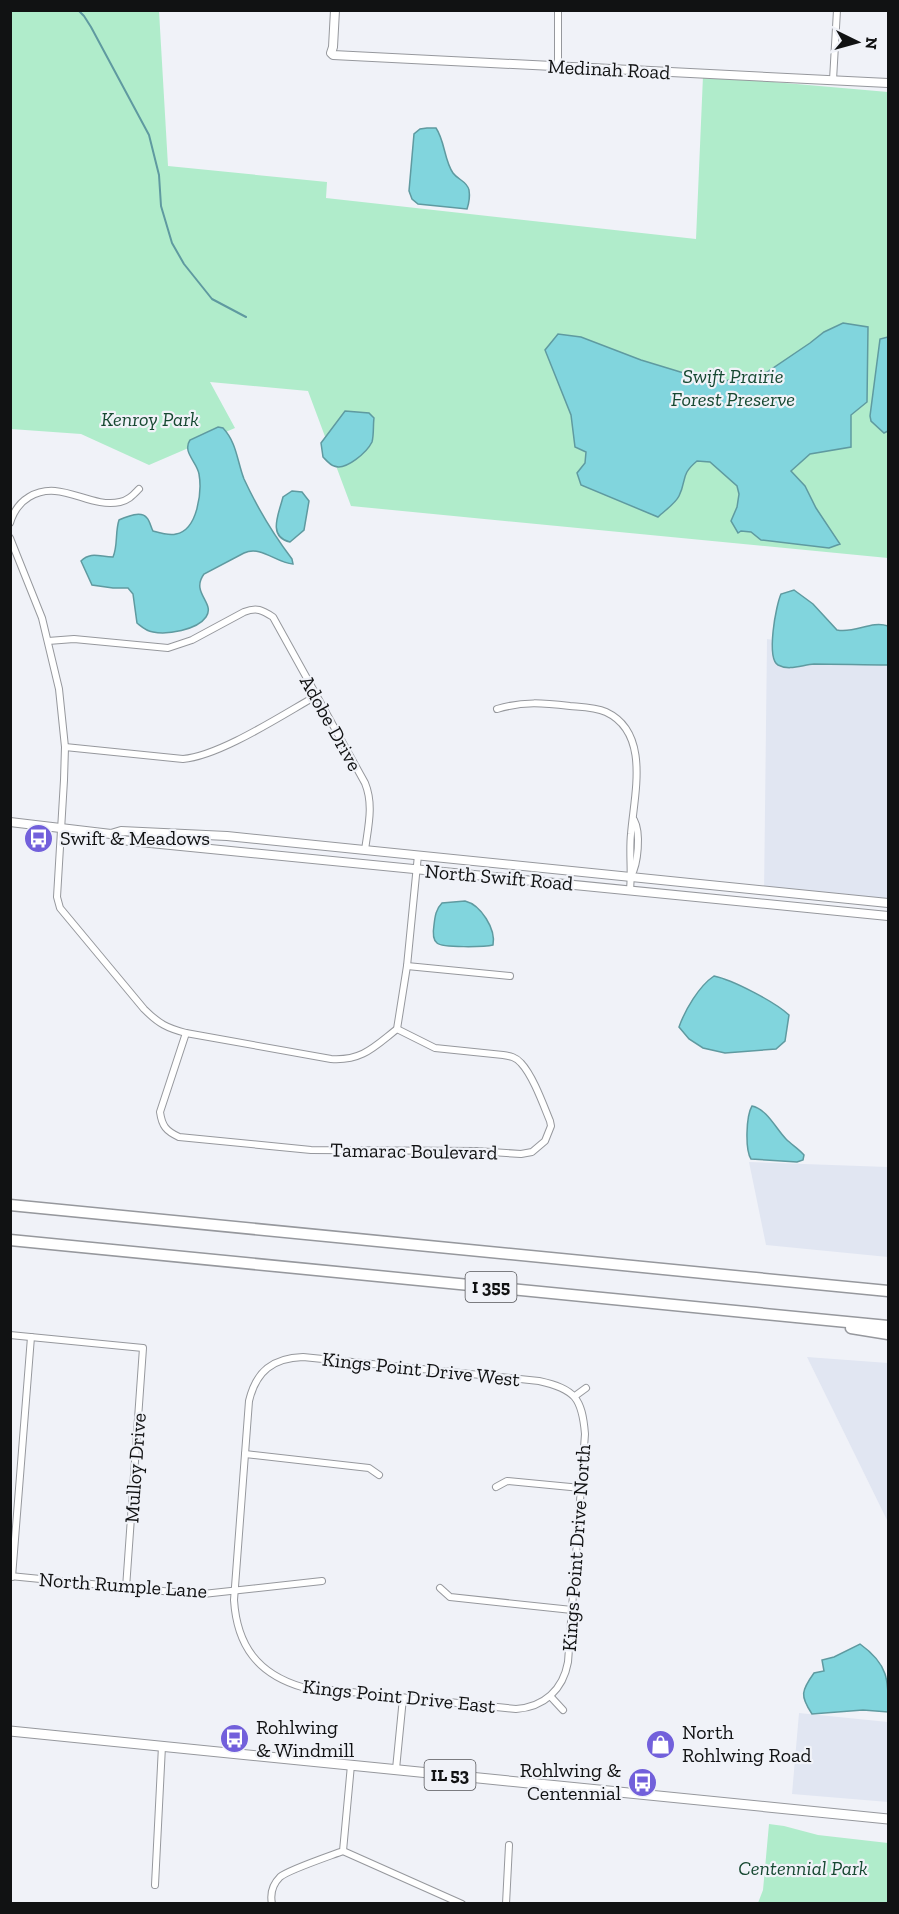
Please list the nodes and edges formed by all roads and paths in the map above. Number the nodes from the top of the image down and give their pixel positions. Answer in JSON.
{"nodes":[{"id":1,"x":335,"y":10,"type":"edge"},
{"id":2,"x":558,"y":10,"type":"edge"},
{"id":3,"x":837,"y":10,"type":"edge"},
{"id":4,"x":558,"y":66,"type":"junction"},
{"id":5,"x":834,"y":80,"type":"junction"},
{"id":6,"x":888,"y":83,"type":"edge"},
{"id":7,"x":139,"y":489,"type":"dead end"},
{"id":8,"x":10,"y":523,"type":"edge"},
{"id":9,"x":10,"y":538,"type":"edge"},
{"id":10,"x":48,"y":641,"type":"junction"},
{"id":11,"x":316,"y":696,"type":"junction"},
{"id":12,"x":497,"y":709,"type":"dead end"},
{"id":13,"x":65,"y":747,"type":"junction"},
{"id":14,"x":10,"y":822,"type":"edge"},
{"id":15,"x":61,"y":828,"type":"junction"},
{"id":16,"x":111,"y":834,"type":"junction"},
{"id":17,"x":365,"y":850,"type":"junction"},
{"id":18,"x":418,"y":855,"type":"junction"},
{"id":19,"x":417,"y":869,"type":"junction"},
{"id":20,"x":631,"y":876,"type":"junction"},
{"id":21,"x":630,"y":889,"type":"junction"},
{"id":22,"x":888,"y":903,"type":"edge"},
{"id":23,"x":888,"y":916,"type":"edge"},
{"id":24,"x":407,"y":966,"type":"junction"},
{"id":25,"x":510,"y":976,"type":"dead end"},
{"id":26,"x":397,"y":1029,"type":"junction"},
{"id":27,"x":186,"y":1033,"type":"junction"},
{"id":28,"x":10,"y":1205,"type":"edge"},
{"id":29,"x":10,"y":1242,"type":"edge"},
{"id":30,"x":888,"y":1291,"type":"edge"},
{"id":31,"x":771,"y":1315,"type":"junction"},
{"id":32,"x":888,"y":1326,"type":"edge"},
{"id":33,"x":10,"y":1335,"type":"edge"},
{"id":34,"x":888,"y":1335,"type":"edge"},
{"id":35,"x":31,"y":1337,"type":"junction"},
{"id":36,"x":261,"y":1360,"type":"dead end"},
{"id":37,"x":266,"y":1368,"type":"junction"},
{"id":38,"x":586,"y":1388,"type":"dead end"},
{"id":39,"x":575,"y":1396,"type":"junction"},
{"id":40,"x":245,"y":1454,"type":"junction"},
{"id":41,"x":379,"y":1475,"type":"dead end"},
{"id":42,"x":496,"y":1487,"type":"dead end"},
{"id":43,"x":581,"y":1488,"type":"junction"},
{"id":44,"x":11,"y":1577,"type":"edge"},
{"id":45,"x":322,"y":1581,"type":"dead end"},
{"id":46,"x":126,"y":1588,"type":"junction"},
{"id":47,"x":440,"y":1588,"type":"dead end"},
{"id":48,"x":235,"y":1590,"type":"junction"},
{"id":49,"x":572,"y":1610,"type":"junction"},
{"id":50,"x":551,"y":1697,"type":"junction"},
{"id":51,"x":403,"y":1698,"type":"junction"},
{"id":52,"x":563,"y":1710,"type":"dead end"},
{"id":53,"x":10,"y":1731,"type":"edge"},
{"id":54,"x":162,"y":1746,"type":"junction"},
{"id":55,"x":351,"y":1765,"type":"junction"},
{"id":56,"x":396,"y":1769,"type":"junction"},
{"id":57,"x":888,"y":1819,"type":"edge"},
{"id":58,"x":508,"y":1845,"type":"dead end"},
{"id":59,"x":343,"y":1851,"type":"junction"},
{"id":60,"x":155,"y":1885,"type":"dead end"},
{"id":61,"x":272,"y":1904,"type":"edge"},
{"id":62,"x":462,"y":1904,"type":"edge"},
{"id":63,"x":506,"y":1904,"type":"edge"}],
"edges":[{"from":1,"to":4,"type":"street","name":"Medinah Road"},
{"from":2,"to":4,"type":"street"},
{"from":3,"to":5,"type":"street"},
{"from":4,"to":5,"type":"street","name":"Medinah Road"},
{"from":5,"to":6,"type":"street","name":"Medinah Road"},
{"from":7,"to":8,"type":"street"},
{"from":9,"to":10,"type":"street"},
{"from":10,"to":11,"type":"street","name":"Adobe Drive"},
{"from":10,"to":13,"type":"street"},
{"from":11,"to":13,"type":"street"},
{"from":11,"to":17,"type":"street","name":"Adobe Drive"},
{"from":12,"to":20,"type":"street"},
{"from":13,"to":15,"type":"street"},
{"from":14,"to":15,"type":"street","name":"North Swift Road"},
{"from":15,"to":16,"type":"street","name":"North Swift Road"},
{"from":15,"to":27,"type":"street"},
{"from":16,"to":17,"type":"street","name":"North Swift Road"},
{"from":16,"to":19,"type":"street","name":"North Swift Road"},
{"from":17,"to":18,"type":"street","name":"North Swift Road"},
{"from":18,"to":19,"type":"street"},
{"from":18,"to":20,"type":"street","name":"North Swift Road"},
{"from":19,"to":21,"type":"street","name":"North Swift Road"},
{"from":19,"to":24,"type":"street"},
{"from":20,"to":21,"type":"street"},
{"from":20,"to":22,"type":"street","name":"North Swift Road"},
{"from":21,"to":23,"type":"street","name":"North Swift Road"},
{"from":24,"to":25,"type":"street"},
{"from":24,"to":26,"type":"street"},
{"from":26,"to":27,"type":"street"},
{"from":26,"to":27,"type":"street","name":"Tamarac Boulevard"},
{"from":28,"to":30,"type":"highway","number":"I 355"},
{"from":29,"to":31,"type":"highway","number":"I 355"},
{"from":31,"to":32,"type":"highway","number":"I 355"},
{"from":31,"to":34,"type":"highway"},
{"from":33,"to":35,"type":"street"},
{"from":35,"to":44,"type":"street"},
{"from":35,"to":46,"type":"street","name":"Mulloy Drive"},
{"from":36,"to":37,"type":"street"},
{"from":37,"to":39,"type":"street","name":"Kings Point Drive West"},
{"from":37,"to":40,"type":"street"},
{"from":38,"to":39,"type":"street"},
{"from":39,"to":43,"type":"street","name":"Kings Point Drive North"},
{"from":40,"to":41,"type":"street"},
{"from":40,"to":48,"type":"street"},
{"from":42,"to":43,"type":"street"},
{"from":43,"to":49,"type":"street","name":"Kings Point Drive North"},
{"from":44,"to":46,"type":"street","name":"North Rumple Lane"},
{"from":45,"to":48,"type":"street","name":"North Rumple Lane"},
{"from":46,"to":48,"type":"street","name":"North Rumple Lane"},
{"from":47,"to":49,"type":"street"},
{"from":48,"to":51,"type":"street","name":"Kings Point Drive East"},
{"from":49,"to":50,"type":"street","name":"Kings Point Drive North"},
{"from":50,"to":51,"type":"street","name":"Kings Point Drive East"},
{"from":50,"to":52,"type":"street"},
{"from":51,"to":56,"type":"street"},
{"from":53,"to":54,"type":"main road","number":"IL 53"},
{"from":54,"to":55,"type":"main road","number":"IL 53"},
{"from":54,"to":60,"type":"street"},
{"from":55,"to":56,"type":"main road","number":"IL 53"},
{"from":55,"to":59,"type":"street"},
{"from":56,"to":57,"type":"main road","number":"IL 53"},
{"from":58,"to":63,"type":"street"},
{"from":59,"to":61,"type":"street"},
{"from":59,"to":62,"type":"street"}]}
